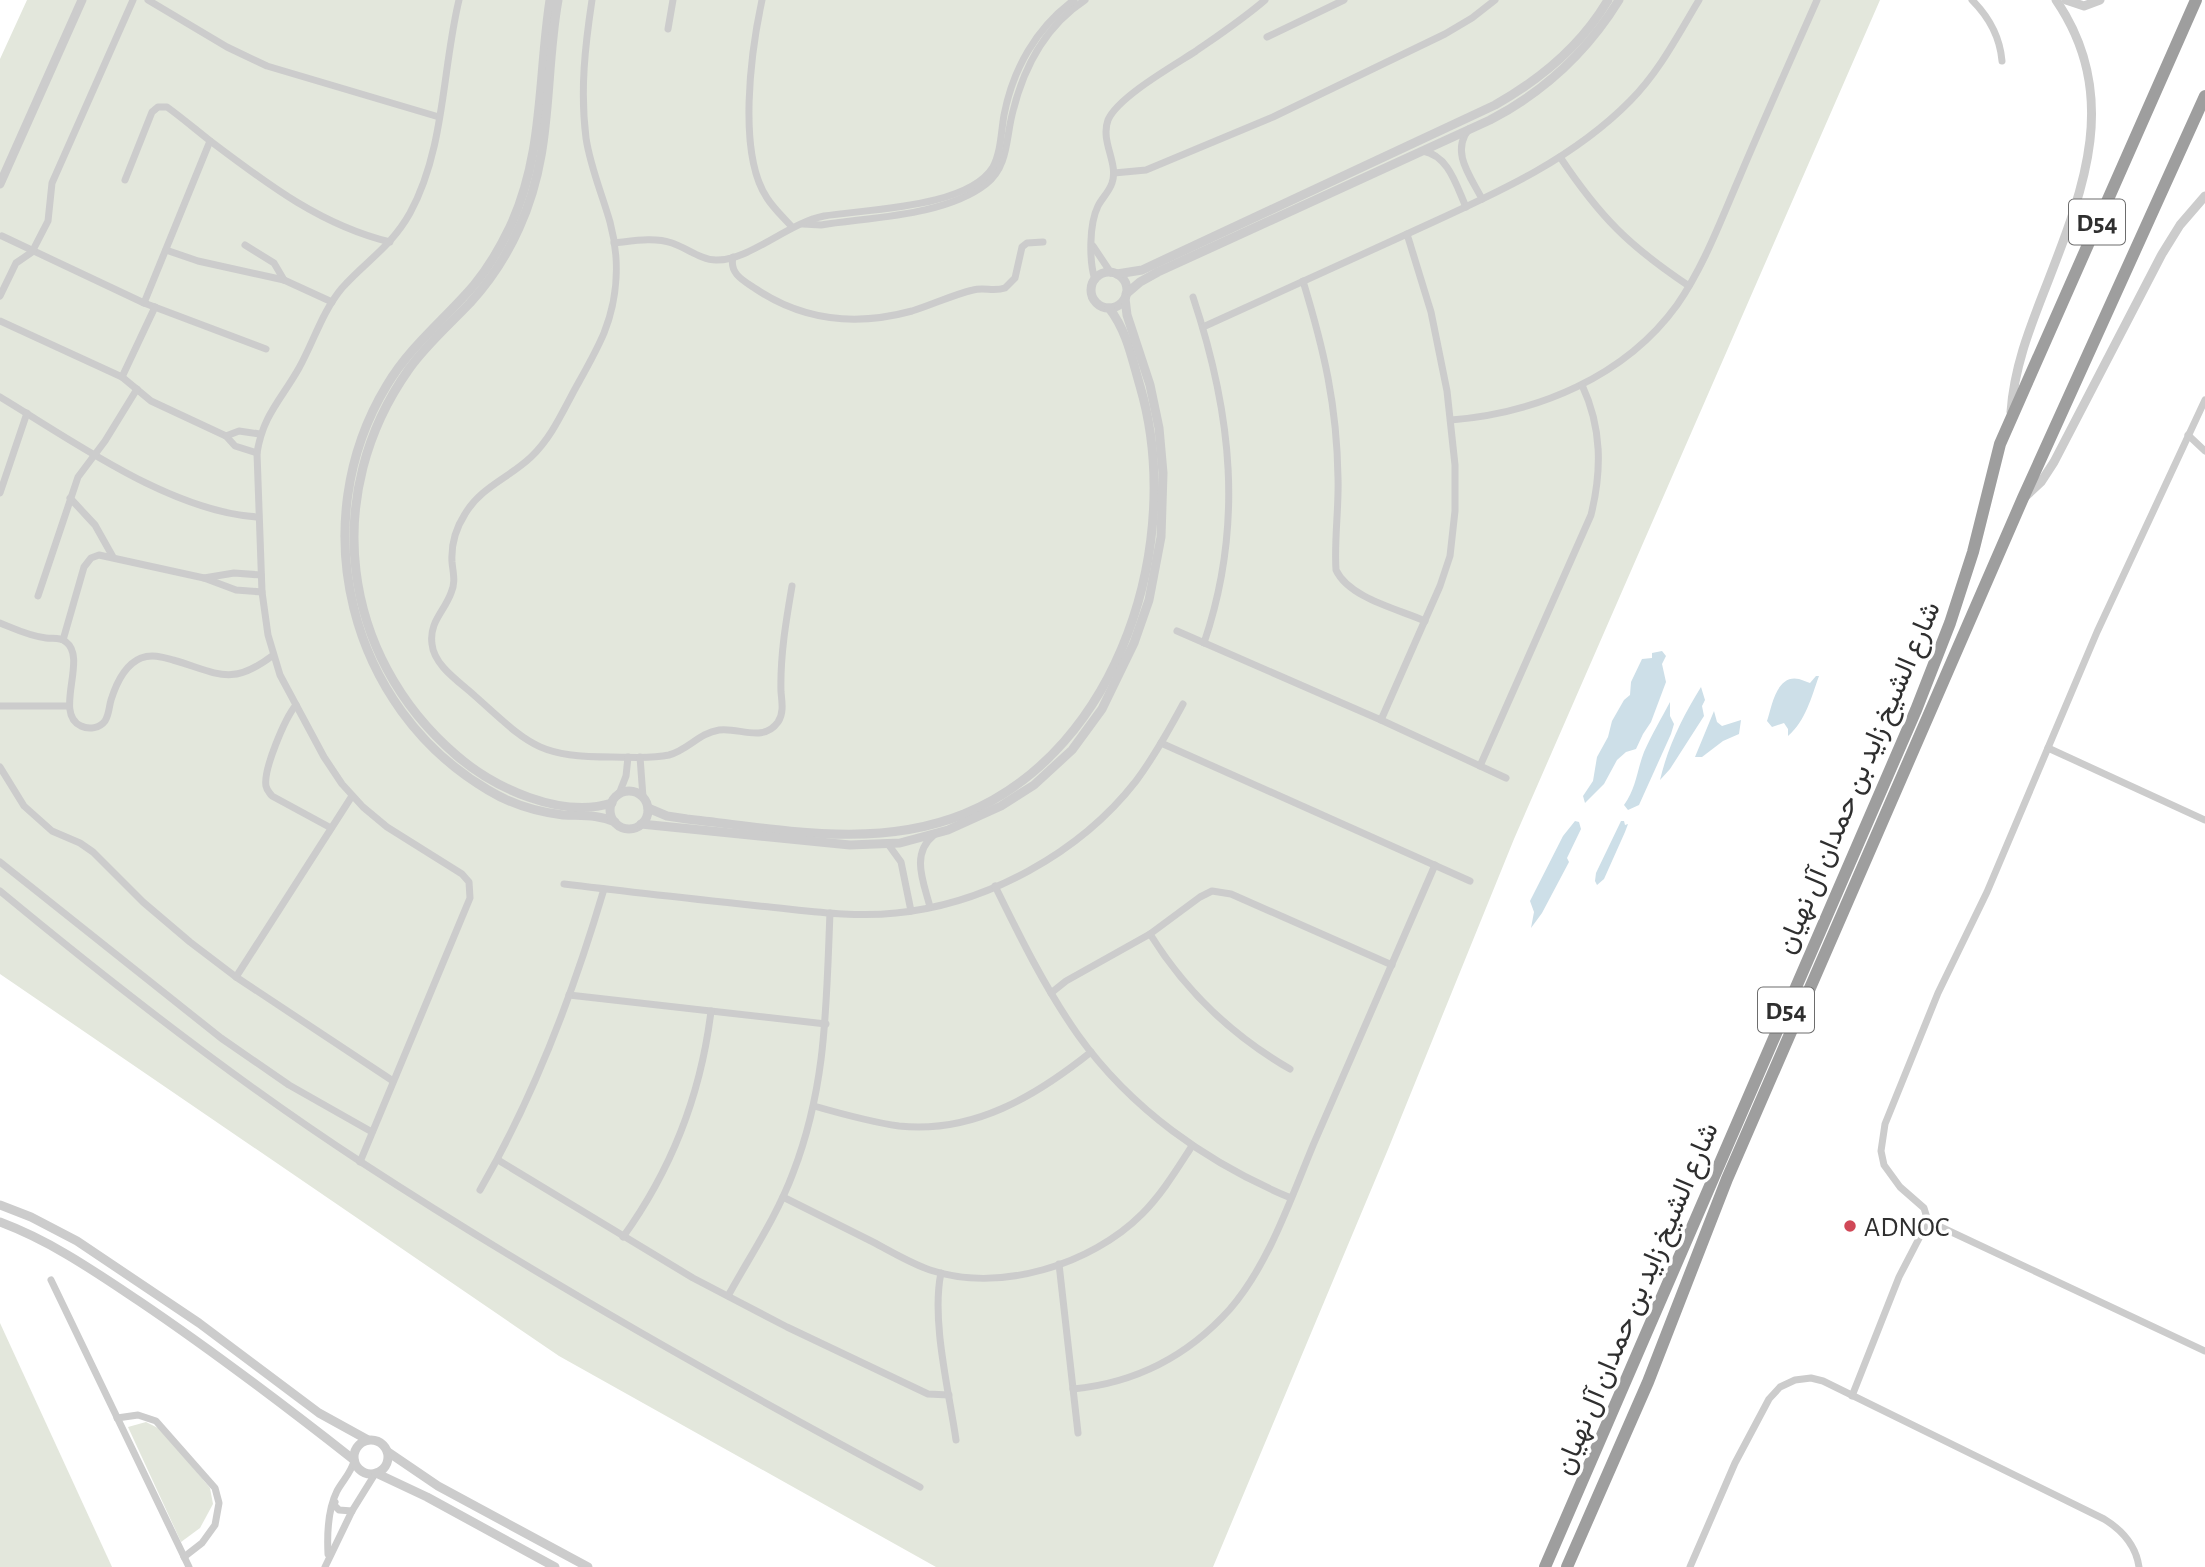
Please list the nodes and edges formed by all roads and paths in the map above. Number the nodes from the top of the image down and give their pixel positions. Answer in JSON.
{"nodes":[{"id":1,"x":82,"y":0,"type":"edge"},
{"id":2,"x":134,"y":0,"type":"edge"},
{"id":3,"x":148,"y":0,"type":"edge"},
{"id":4,"x":459,"y":0,"type":"edge"},
{"id":5,"x":550,"y":0,"type":"edge"},
{"id":6,"x":558,"y":0,"type":"edge"},
{"id":7,"x":593,"y":0,"type":"edge"},
{"id":8,"x":673,"y":0,"type":"edge"},
{"id":9,"x":762,"y":0,"type":"edge"},
{"id":10,"x":1074,"y":0,"type":"edge"},
{"id":11,"x":1085,"y":0,"type":"edge"},
{"id":12,"x":1265,"y":0,"type":"edge"},
{"id":13,"x":1344,"y":0,"type":"edge"},
{"id":14,"x":1495,"y":0,"type":"edge"},
{"id":15,"x":1608,"y":0,"type":"edge"},
{"id":16,"x":1619,"y":0,"type":"edge"},
{"id":17,"x":1699,"y":0,"type":"edge"},
{"id":18,"x":1816,"y":0,"type":"edge"},
{"id":19,"x":1972,"y":0,"type":"edge"},
{"id":20,"x":2056,"y":0,"type":"edge"},
{"id":21,"x":2066,"y":0,"type":"edge"},
{"id":22,"x":2100,"y":0,"type":"edge"},
{"id":23,"x":2196,"y":0,"type":"edge"},
{"id":24,"x":668,"y":29,"type":"dead end"},
{"id":25,"x":1267,"y":37,"type":"dead end"},
{"id":26,"x":2002,"y":61,"type":"dead end"},
{"id":27,"x":2205,"y":96,"type":"edge"},
{"id":28,"x":439,"y":117,"type":"junction"},
{"id":29,"x":1469,"y":129,"type":"junction"},
{"id":30,"x":210,"y":141,"type":"junction"},
{"id":31,"x":1422,"y":150,"type":"junction"},
{"id":32,"x":1560,"y":157,"type":"junction"},
{"id":33,"x":1114,"y":173,"type":"junction"},
{"id":34,"x":125,"y":180,"type":"dead end"},
{"id":35,"x":0,"y":184,"type":"edge"},
{"id":36,"x":2205,"y":196,"type":"edge"},
{"id":37,"x":1482,"y":199,"type":"junction"},
{"id":38,"x":1466,"y":207,"type":"junction"},
{"id":39,"x":802,"y":224,"type":"junction"},
{"id":40,"x":792,"y":227,"type":"junction"},
{"id":41,"x":1407,"y":233,"type":"junction"},
{"id":42,"x":2,"y":236,"type":"dead end"},
{"id":43,"x":390,"y":242,"type":"junction"},
{"id":44,"x":1043,"y":242,"type":"dead end"},
{"id":45,"x":614,"y":243,"type":"junction"},
{"id":46,"x":245,"y":245,"type":"dead end"},
{"id":47,"x":1093,"y":246,"type":"junction"},
{"id":48,"x":166,"y":250,"type":"junction"},
{"id":49,"x":32,"y":251,"type":"junction"},
{"id":50,"x":733,"y":257,"type":"junction"},
{"id":51,"x":1114,"y":273,"type":"junction"},
{"id":52,"x":284,"y":280,"type":"junction"},
{"id":53,"x":1095,"y":280,"type":"junction"},
{"id":54,"x":1303,"y":281,"type":"junction"},
{"id":55,"x":1689,"y":286,"type":"junction"},
{"id":56,"x":0,"y":296,"type":"edge"},
{"id":57,"x":1126,"y":296,"type":"junction"},
{"id":58,"x":1193,"y":297,"type":"dead end"},
{"id":59,"x":331,"y":302,"type":"junction"},
{"id":60,"x":145,"y":303,"type":"junction"},
{"id":61,"x":155,"y":307,"type":"junction"},
{"id":62,"x":1109,"y":308,"type":"junction"},
{"id":63,"x":0,"y":321,"type":"edge"},
{"id":64,"x":1203,"y":327,"type":"junction"},
{"id":65,"x":266,"y":349,"type":"dead end"},
{"id":66,"x":122,"y":377,"type":"junction"},
{"id":67,"x":1582,"y":385,"type":"junction"},
{"id":68,"x":137,"y":388,"type":"junction"},
{"id":69,"x":0,"y":397,"type":"edge"},
{"id":70,"x":2205,"y":400,"type":"edge"},
{"id":71,"x":27,"y":413,"type":"junction"},
{"id":72,"x":2011,"y":415,"type":"junction"},
{"id":73,"x":1451,"y":420,"type":"junction"},
{"id":74,"x":260,"y":434,"type":"junction"},
{"id":75,"x":2188,"y":435,"type":"junction"},
{"id":76,"x":226,"y":436,"type":"junction"},
{"id":77,"x":2205,"y":451,"type":"edge"},
{"id":78,"x":257,"y":453,"type":"junction"},
{"id":79,"x":95,"y":454,"type":"junction"},
{"id":80,"x":0,"y":493,"type":"edge"},
{"id":81,"x":70,"y":498,"type":"junction"},
{"id":82,"x":2023,"y":498,"type":"junction"},
{"id":83,"x":258,"y":517,"type":"junction"},
{"id":84,"x":113,"y":557,"type":"junction"},
{"id":85,"x":261,"y":575,"type":"junction"},
{"id":86,"x":204,"y":578,"type":"junction"},
{"id":87,"x":792,"y":586,"type":"dead end"},
{"id":88,"x":262,"y":592,"type":"junction"},
{"id":89,"x":38,"y":596,"type":"dead end"},
{"id":90,"x":1425,"y":621,"type":"junction"},
{"id":91,"x":0,"y":623,"type":"edge"},
{"id":92,"x":1177,"y":631,"type":"dead end"},
{"id":93,"x":63,"y":640,"type":"junction"},
{"id":94,"x":1204,"y":643,"type":"junction"},
{"id":95,"x":272,"y":656,"type":"junction"},
{"id":96,"x":1183,"y":704,"type":"dead end"},
{"id":97,"x":296,"y":705,"type":"junction"},
{"id":98,"x":0,"y":706,"type":"edge"},
{"id":99,"x":69,"y":706,"type":"junction"},
{"id":100,"x":1381,"y":720,"type":"junction"},
{"id":101,"x":1161,"y":743,"type":"junction"},
{"id":102,"x":2048,"y":748,"type":"junction"},
{"id":103,"x":628,"y":757,"type":"junction"},
{"id":104,"x":640,"y":757,"type":"junction"},
{"id":105,"x":1480,"y":766,"type":"junction"},
{"id":106,"x":0,"y":767,"type":"edge"},
{"id":107,"x":1506,"y":778,"type":"dead end"},
{"id":108,"x":619,"y":794,"type":"junction"},
{"id":109,"x":352,"y":796,"type":"junction"},
{"id":110,"x":643,"y":797,"type":"junction"},
{"id":111,"x":612,"y":803,"type":"junction"},
{"id":112,"x":648,"y":808,"type":"junction"},
{"id":113,"x":2205,"y":820,"type":"edge"},
{"id":114,"x":615,"y":821,"type":"junction"},
{"id":115,"x":641,"y":824,"type":"junction"},
{"id":116,"x":331,"y":828,"type":"junction"},
{"id":117,"x":934,"y":835,"type":"junction"},
{"id":118,"x":888,"y":844,"type":"junction"},
{"id":119,"x":0,"y":862,"type":"edge"},
{"id":120,"x":1435,"y":865,"type":"junction"},
{"id":121,"x":923,"y":878,"type":"junction"},
{"id":122,"x":1470,"y":881,"type":"dead end"},
{"id":123,"x":906,"y":882,"type":"junction"},
{"id":124,"x":564,"y":884,"type":"dead end"},
{"id":125,"x":995,"y":886,"type":"junction"},
{"id":126,"x":604,"y":889,"type":"junction"},
{"id":127,"x":0,"y":891,"type":"edge"},
{"id":128,"x":930,"y":908,"type":"junction"},
{"id":129,"x":911,"y":911,"type":"junction"},
{"id":130,"x":830,"y":913,"type":"junction"},
{"id":131,"x":1150,"y":934,"type":"junction"},
{"id":132,"x":1392,"y":965,"type":"junction"},
{"id":133,"x":236,"y":977,"type":"junction"},
{"id":134,"x":1051,"y":993,"type":"junction"},
{"id":135,"x":569,"y":995,"type":"junction"},
{"id":136,"x":711,"y":1011,"type":"junction"},
{"id":137,"x":825,"y":1024,"type":"junction"},
{"id":138,"x":1091,"y":1052,"type":"junction"},
{"id":139,"x":1290,"y":1069,"type":"dead end"},
{"id":140,"x":393,"y":1081,"type":"junction"},
{"id":141,"x":814,"y":1106,"type":"junction"},
{"id":142,"x":372,"y":1132,"type":"junction"},
{"id":143,"x":1192,"y":1146,"type":"junction"},
{"id":144,"x":498,"y":1160,"type":"junction"},
{"id":145,"x":360,"y":1161,"type":"junction"},
{"id":146,"x":480,"y":1190,"type":"dead end"},
{"id":147,"x":783,"y":1197,"type":"junction"},
{"id":148,"x":1291,"y":1198,"type":"junction"},
{"id":149,"x":0,"y":1205,"type":"edge"},
{"id":150,"x":1928,"y":1221,"type":"junction"},
{"id":151,"x":0,"y":1222,"type":"edge"},
{"id":152,"x":623,"y":1237,"type":"junction"},
{"id":153,"x":1059,"y":1264,"type":"junction"},
{"id":154,"x":941,"y":1273,"type":"junction"},
{"id":155,"x":51,"y":1280,"type":"dead end"},
{"id":156,"x":728,"y":1296,"type":"junction"},
{"id":157,"x":2205,"y":1351,"type":"edge"},
{"id":158,"x":1073,"y":1389,"type":"junction"},
{"id":159,"x":949,"y":1395,"type":"junction"},
{"id":160,"x":1852,"y":1396,"type":"junction"},
{"id":161,"x":117,"y":1418,"type":"junction"},
{"id":162,"x":1078,"y":1433,"type":"dead end"},
{"id":163,"x":368,"y":1440,"type":"junction"},
{"id":164,"x":956,"y":1440,"type":"dead end"},
{"id":165,"x":388,"y":1452,"type":"junction"},
{"id":166,"x":354,"y":1460,"type":"junction"},
{"id":167,"x":376,"y":1474,"type":"junction"},
{"id":168,"x":920,"y":1487,"type":"dead end"},
{"id":169,"x":333,"y":1504,"type":"junction"},
{"id":170,"x":352,"y":1511,"type":"junction"},
{"id":171,"x":184,"y":1557,"type":"junction"},
{"id":172,"x":327,"y":1563,"type":"edge"},
{"id":173,"x":189,"y":1567,"type":"edge"},
{"id":174,"x":555,"y":1567,"type":"edge"},
{"id":175,"x":588,"y":1567,"type":"edge"},
{"id":176,"x":1545,"y":1567,"type":"edge"},
{"id":177,"x":1567,"y":1567,"type":"edge"},
{"id":178,"x":1690,"y":1567,"type":"edge"},
{"id":179,"x":2139,"y":1567,"type":"edge"}],
"edges":[{"from":1,"to":35,"type":"street"},
{"from":2,"to":49,"type":"street"},
{"from":3,"to":28,"type":"street"},
{"from":4,"to":28,"type":"street"},
{"from":5,"to":114,"type":"street"},
{"from":6,"to":111,"type":"street"},
{"from":7,"to":45,"type":"street"},
{"from":8,"to":24,"type":"street"},
{"from":9,"to":40,"type":"street"},
{"from":10,"to":39,"type":"street"},
{"from":11,"to":39,"type":"street"},
{"from":12,"to":33,"type":"street"},
{"from":13,"to":25,"type":"street"},
{"from":14,"to":33,"type":"street"},
{"from":15,"to":51,"type":"street"},
{"from":16,"to":29,"type":"street"},
{"from":17,"to":32,"type":"street"},
{"from":18,"to":55,"type":"street"},
{"from":19,"to":26,"type":"street"},
{"from":20,"to":72,"type":"street"},
{"from":21,"to":22,"type":"street"},
{"from":23,"to":72,"type":"highway","name":"شارع الشيخ زايد بن حمدان آل نهيان","number":"D54"},
{"from":27,"to":82,"type":"highway","name":"شارع الشيخ زايد بن حمدان آل نهيان","number":"D54"},
{"from":28,"to":43,"type":"street"},
{"from":29,"to":31,"type":"street"},
{"from":29,"to":37,"type":"street"},
{"from":30,"to":34,"type":"street"},
{"from":30,"to":43,"type":"street"},
{"from":30,"to":48,"type":"street"},
{"from":31,"to":38,"type":"street"},
{"from":31,"to":57,"type":"street"},
{"from":32,"to":37,"type":"street"},
{"from":32,"to":55,"type":"street"},
{"from":33,"to":47,"type":"street"},
{"from":36,"to":82,"type":"street"},
{"from":37,"to":38,"type":"street"},
{"from":38,"to":41,"type":"street"},
{"from":39,"to":40,"type":"street"},
{"from":40,"to":50,"type":"street"},
{"from":41,"to":54,"type":"street"},
{"from":41,"to":73,"type":"street"},
{"from":42,"to":49,"type":"street"},
{"from":43,"to":59,"type":"street"},
{"from":44,"to":50,"type":"street"},
{"from":45,"to":50,"type":"street"},
{"from":45,"to":103,"type":"street"},
{"from":46,"to":52,"type":"street"},
{"from":47,"to":51,"type":"street"},
{"from":47,"to":53,"type":"street"},
{"from":48,"to":52,"type":"street"},
{"from":48,"to":60,"type":"street"},
{"from":49,"to":56,"type":"street"},
{"from":49,"to":60,"type":"street"},
{"from":51,"to":53,"type":"street"},
{"from":51,"to":57,"type":"street"},
{"from":52,"to":59,"type":"street"},
{"from":53,"to":62,"type":"street"},
{"from":54,"to":64,"type":"street"},
{"from":54,"to":90,"type":"street"},
{"from":55,"to":67,"type":"street"},
{"from":57,"to":62,"type":"street"},
{"from":57,"to":117,"type":"street"},
{"from":58,"to":64,"type":"street"},
{"from":59,"to":74,"type":"street"},
{"from":60,"to":61,"type":"street"},
{"from":61,"to":65,"type":"street"},
{"from":61,"to":66,"type":"street"},
{"from":62,"to":112,"type":"street"},
{"from":63,"to":66,"type":"street"},
{"from":64,"to":94,"type":"street"},
{"from":66,"to":68,"type":"street"},
{"from":67,"to":73,"type":"street"},
{"from":67,"to":105,"type":"street"},
{"from":68,"to":76,"type":"street"},
{"from":68,"to":79,"type":"street"},
{"from":69,"to":71,"type":"street"},
{"from":70,"to":75,"type":"street"},
{"from":71,"to":79,"type":"street"},
{"from":71,"to":80,"type":"street"},
{"from":72,"to":176,"type":"highway","name":"شارع الشيخ زايد بن حمدان آل نهيان","number":"D54"},
{"from":73,"to":90,"type":"street"},
{"from":74,"to":76,"type":"street"},
{"from":74,"to":78,"type":"street"},
{"from":75,"to":77,"type":"street"},
{"from":75,"to":102,"type":"street"},
{"from":76,"to":78,"type":"street"},
{"from":78,"to":83,"type":"street"},
{"from":79,"to":81,"type":"street"},
{"from":79,"to":83,"type":"street"},
{"from":81,"to":84,"type":"street"},
{"from":81,"to":89,"type":"street"},
{"from":82,"to":177,"type":"highway","name":"شارع الشيخ زايد بن حمدان آل نهيان","number":"D54"},
{"from":83,"to":85,"type":"street"},
{"from":84,"to":86,"type":"street"},
{"from":84,"to":93,"type":"street"},
{"from":85,"to":86,"type":"street"},
{"from":85,"to":88,"type":"street"},
{"from":86,"to":88,"type":"street"},
{"from":87,"to":104,"type":"street"},
{"from":88,"to":95,"type":"street"},
{"from":90,"to":100,"type":"street"},
{"from":91,"to":93,"type":"street"},
{"from":92,"to":94,"type":"street"},
{"from":93,"to":99,"type":"street"},
{"from":94,"to":100,"type":"street"},
{"from":95,"to":97,"type":"street"},
{"from":95,"to":99,"type":"street"},
{"from":96,"to":101,"type":"street"},
{"from":97,"to":109,"type":"street"},
{"from":97,"to":116,"type":"street"},
{"from":98,"to":99,"type":"street"},
{"from":100,"to":105,"type":"street"},
{"from":101,"to":120,"type":"street"},
{"from":101,"to":125,"type":"street"},
{"from":102,"to":113,"type":"street"},
{"from":102,"to":150,"type":"street"},
{"from":103,"to":104,"type":"street"},
{"from":103,"to":108,"type":"street"},
{"from":104,"to":110,"type":"street"},
{"from":105,"to":107,"type":"street"},
{"from":106,"to":133,"type":"street"},
{"from":108,"to":110,"type":"street"},
{"from":108,"to":111,"type":"street"},
{"from":109,"to":116,"type":"street"},
{"from":109,"to":140,"type":"street"},
{"from":110,"to":112,"type":"street"},
{"from":111,"to":114,"type":"street"},
{"from":112,"to":115,"type":"street"},
{"from":114,"to":115,"type":"street"},
{"from":115,"to":118,"type":"street"},
{"from":116,"to":133,"type":"street"},
{"from":117,"to":118,"type":"street"},
{"from":117,"to":121,"type":"street"},
{"from":118,"to":123,"type":"street"},
{"from":119,"to":142,"type":"street"},
{"from":120,"to":122,"type":"street"},
{"from":120,"to":132,"type":"street"},
{"from":121,"to":123,"type":"street"},
{"from":121,"to":128,"type":"street"},
{"from":123,"to":129,"type":"street"},
{"from":124,"to":126,"type":"street"},
{"from":125,"to":128,"type":"street"},
{"from":125,"to":134,"type":"street"},
{"from":126,"to":130,"type":"street"},
{"from":126,"to":135,"type":"street"},
{"from":127,"to":145,"type":"street"},
{"from":128,"to":129,"type":"street"},
{"from":129,"to":130,"type":"street"},
{"from":130,"to":137,"type":"street"},
{"from":131,"to":132,"type":"street"},
{"from":131,"to":134,"type":"street"},
{"from":131,"to":139,"type":"street"},
{"from":132,"to":148,"type":"street"},
{"from":133,"to":140,"type":"street"},
{"from":134,"to":138,"type":"street"},
{"from":135,"to":136,"type":"street"},
{"from":135,"to":144,"type":"street"},
{"from":136,"to":137,"type":"street"},
{"from":136,"to":152,"type":"street"},
{"from":137,"to":141,"type":"street"},
{"from":138,"to":141,"type":"street"},
{"from":138,"to":143,"type":"street"},
{"from":140,"to":142,"type":"street"},
{"from":141,"to":147,"type":"street"},
{"from":142,"to":145,"type":"street"},
{"from":143,"to":148,"type":"street"},
{"from":143,"to":153,"type":"street"},
{"from":144,"to":146,"type":"street"},
{"from":144,"to":152,"type":"street"},
{"from":145,"to":168,"type":"street"},
{"from":147,"to":154,"type":"street"},
{"from":147,"to":156,"type":"street"},
{"from":148,"to":158,"type":"street"},
{"from":149,"to":163,"type":"street"},
{"from":150,"to":157,"type":"street"},
{"from":150,"to":160,"type":"street"},
{"from":151,"to":166,"type":"street"},
{"from":152,"to":156,"type":"street"},
{"from":153,"to":154,"type":"street"},
{"from":153,"to":158,"type":"street"},
{"from":154,"to":159,"type":"street"},
{"from":155,"to":161,"type":"street"},
{"from":156,"to":159,"type":"street"},
{"from":158,"to":162,"type":"street"},
{"from":159,"to":164,"type":"street"},
{"from":160,"to":178,"type":"street"},
{"from":160,"to":179,"type":"street"},
{"from":161,"to":171,"type":"street"},
{"from":161,"to":171,"type":"street"},
{"from":163,"to":165,"type":"street"},
{"from":163,"to":166,"type":"street"},
{"from":165,"to":167,"type":"street"},
{"from":165,"to":175,"type":"street"},
{"from":166,"to":167,"type":"street"},
{"from":166,"to":169,"type":"street"},
{"from":167,"to":170,"type":"street"},
{"from":167,"to":174,"type":"street"},
{"from":169,"to":170,"type":"street"},
{"from":169,"to":172,"type":"street"},
{"from":170,"to":172,"type":"street"},
{"from":171,"to":173,"type":"street"}]}
